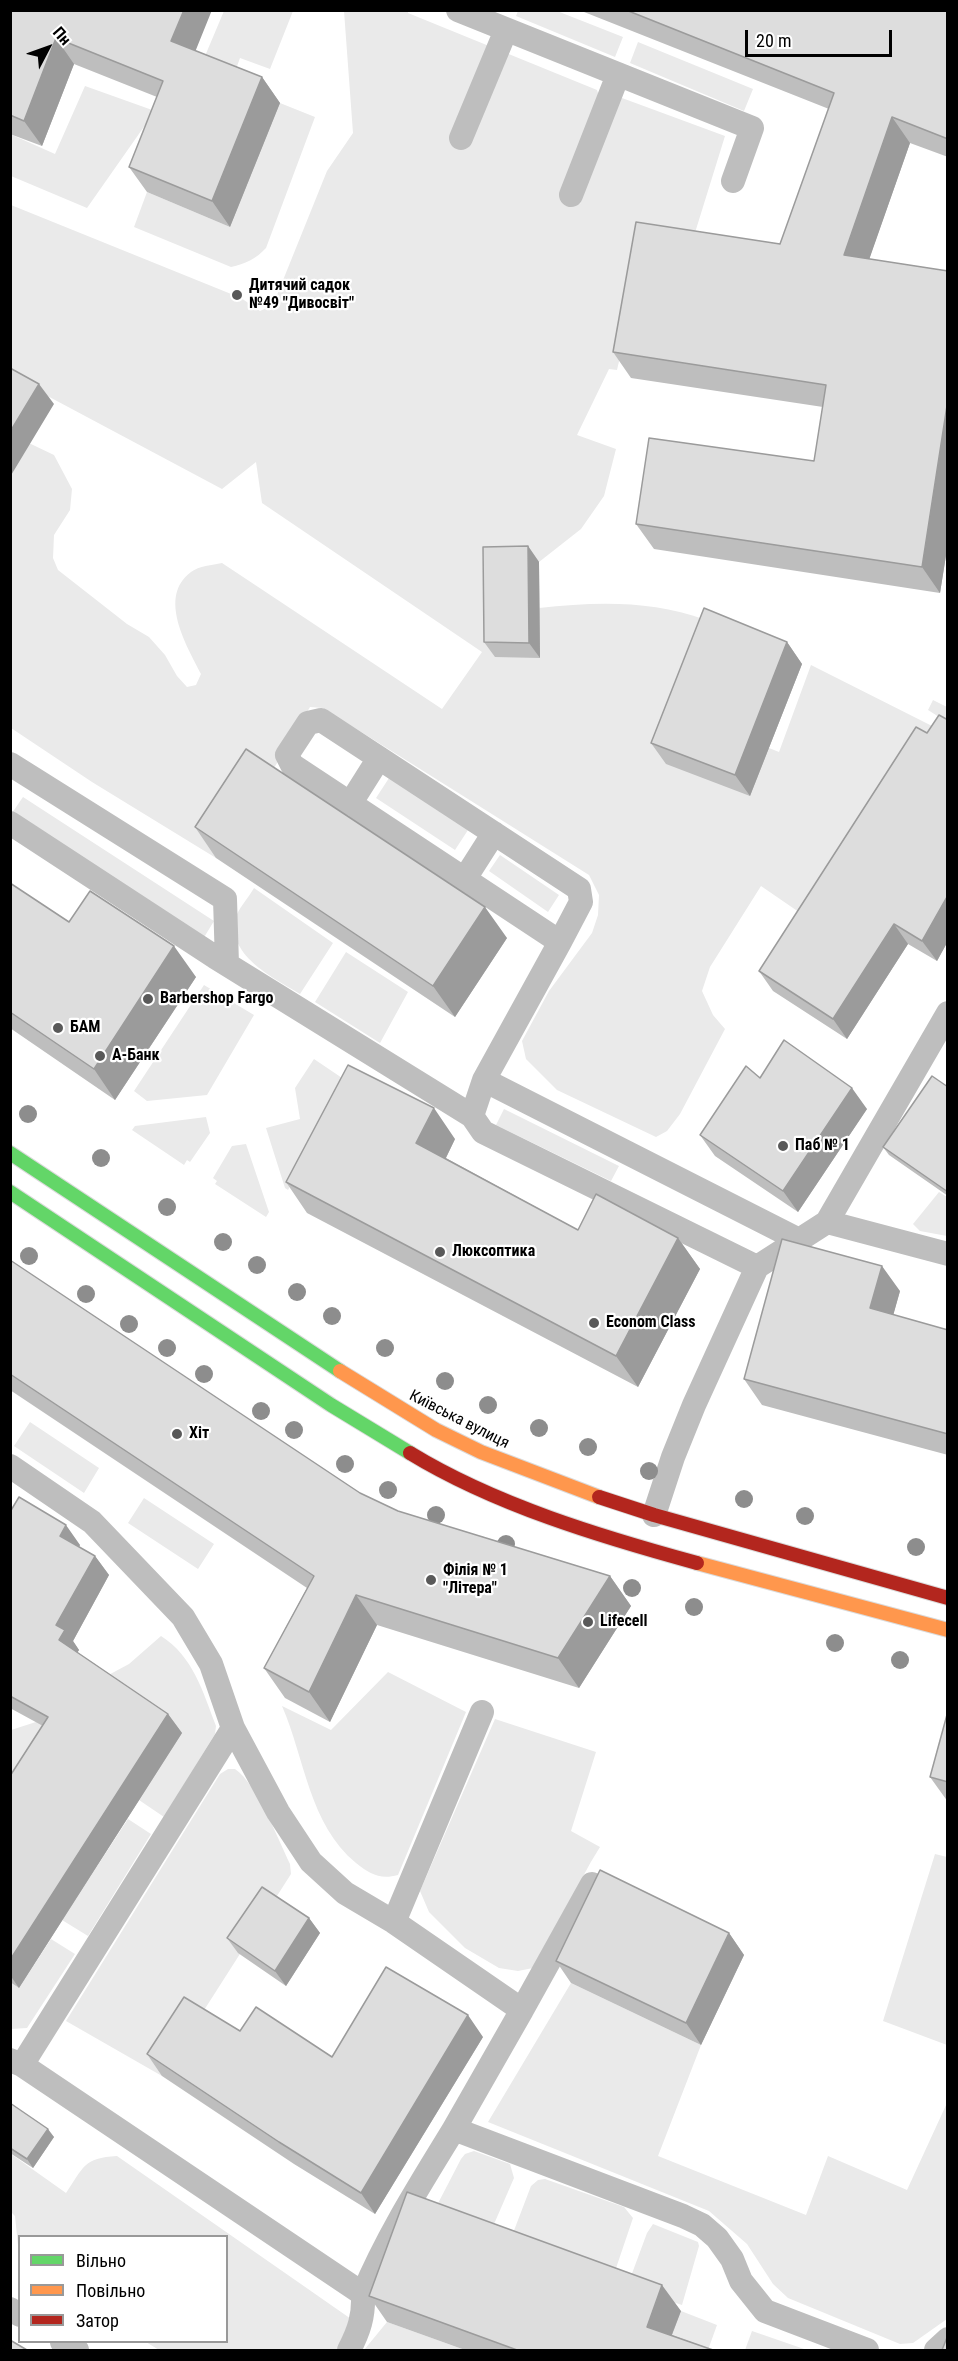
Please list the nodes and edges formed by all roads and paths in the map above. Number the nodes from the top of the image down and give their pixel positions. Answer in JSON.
{"nodes":[{"id":1,"x":458,"y":10,"type":"edge"},
{"id":2,"x":506,"y":30,"type":"junction"},
{"id":3,"x":618,"y":75,"type":"junction"},
{"id":4,"x":461,"y":138,"type":"dead end"},
{"id":5,"x":733,"y":181,"type":"dead end"},
{"id":6,"x":571,"y":195,"type":"dead end"},
{"id":7,"x":379,"y":758,"type":"junction"},
{"id":8,"x":14,"y":772,"type":"edge"},
{"id":9,"x":350,"y":804,"type":"junction"},
{"id":10,"x":10,"y":823,"type":"edge"},
{"id":11,"x":494,"y":833,"type":"junction"},
{"id":12,"x":464,"y":880,"type":"junction"},
{"id":13,"x":560,"y":942,"type":"junction"},
{"id":14,"x":227,"y":964,"type":"junction"},
{"id":15,"x":948,"y":1013,"type":"edge"},
{"id":16,"x":484,"y":1080,"type":"junction"},
{"id":17,"x":472,"y":1116,"type":"junction"},
{"id":18,"x":10,"y":1153,"type":"edge"},
{"id":19,"x":10,"y":1192,"type":"edge"},
{"id":20,"x":827,"y":1222,"type":"junction"},
{"id":21,"x":799,"y":1240,"type":"junction"},
{"id":22,"x":948,"y":1254,"type":"edge"},
{"id":23,"x":757,"y":1267,"type":"junction"},
{"id":24,"x":10,"y":1466,"type":"edge"},
{"id":25,"x":654,"y":1515,"type":"junction"},
{"id":26,"x":948,"y":1598,"type":"edge"},
{"id":27,"x":948,"y":1630,"type":"edge"},
{"id":28,"x":482,"y":1712,"type":"dead end"},
{"id":29,"x":233,"y":1728,"type":"junction"},
{"id":30,"x":592,"y":1884,"type":"edge"},
{"id":31,"x":394,"y":1922,"type":"junction"},
{"id":32,"x":522,"y":2010,"type":"junction"},
{"id":33,"x":16,"y":2062,"type":"edge"},
{"id":34,"x":454,"y":2129,"type":"junction"},
{"id":35,"x":363,"y":2294,"type":"junction"},
{"id":36,"x":948,"y":2339,"type":"edge"},
{"id":37,"x":349,"y":2350,"type":"edge"},
{"id":38,"x":867,"y":2350,"type":"edge"},
{"id":39,"x":936,"y":2350,"type":"edge"}],
"edges":[{"from":1,"to":2,"type":"lane"},
{"from":2,"to":3,"type":"lane"},
{"from":2,"to":4,"type":"lane"},
{"from":3,"to":5,"type":"lane"},
{"from":3,"to":6,"type":"lane"},
{"from":7,"to":9,"type":"lane"},
{"from":7,"to":9,"type":"lane"},
{"from":7,"to":11,"type":"lane"},
{"from":8,"to":14,"type":"lane"},
{"from":9,"to":12,"type":"lane"},
{"from":10,"to":14,"type":"lane"},
{"from":11,"to":12,"type":"lane"},
{"from":11,"to":13,"type":"lane"},
{"from":12,"to":13,"type":"lane"},
{"from":13,"to":16,"type":"lane"},
{"from":14,"to":17,"type":"lane"},
{"from":15,"to":20,"type":"lane"},
{"from":16,"to":17,"type":"lane"},
{"from":16,"to":21,"type":"lane"},
{"from":17,"to":23,"type":"lane"},
{"from":18,"to":25,"type":"main road","name":"Київська вулиця"},
{"from":19,"to":27,"type":"main road"},
{"from":20,"to":21,"type":"lane"},
{"from":20,"to":22,"type":"lane"},
{"from":21,"to":23,"type":"lane"},
{"from":23,"to":25,"type":"lane"},
{"from":24,"to":29,"type":"lane"},
{"from":25,"to":26,"type":"main road","name":"Київська вулиця"},
{"from":28,"to":31,"type":"lane"},
{"from":29,"to":31,"type":"lane"},
{"from":29,"to":33,"type":"lane"},
{"from":30,"to":32,"type":"lane"},
{"from":31,"to":32,"type":"lane"},
{"from":32,"to":34,"type":"lane"},
{"from":33,"to":35,"type":"lane"},
{"from":34,"to":35,"type":"lane"},
{"from":34,"to":38,"type":"lane"},
{"from":35,"to":37,"type":"lane"},
{"from":36,"to":39,"type":"lane"}]}
